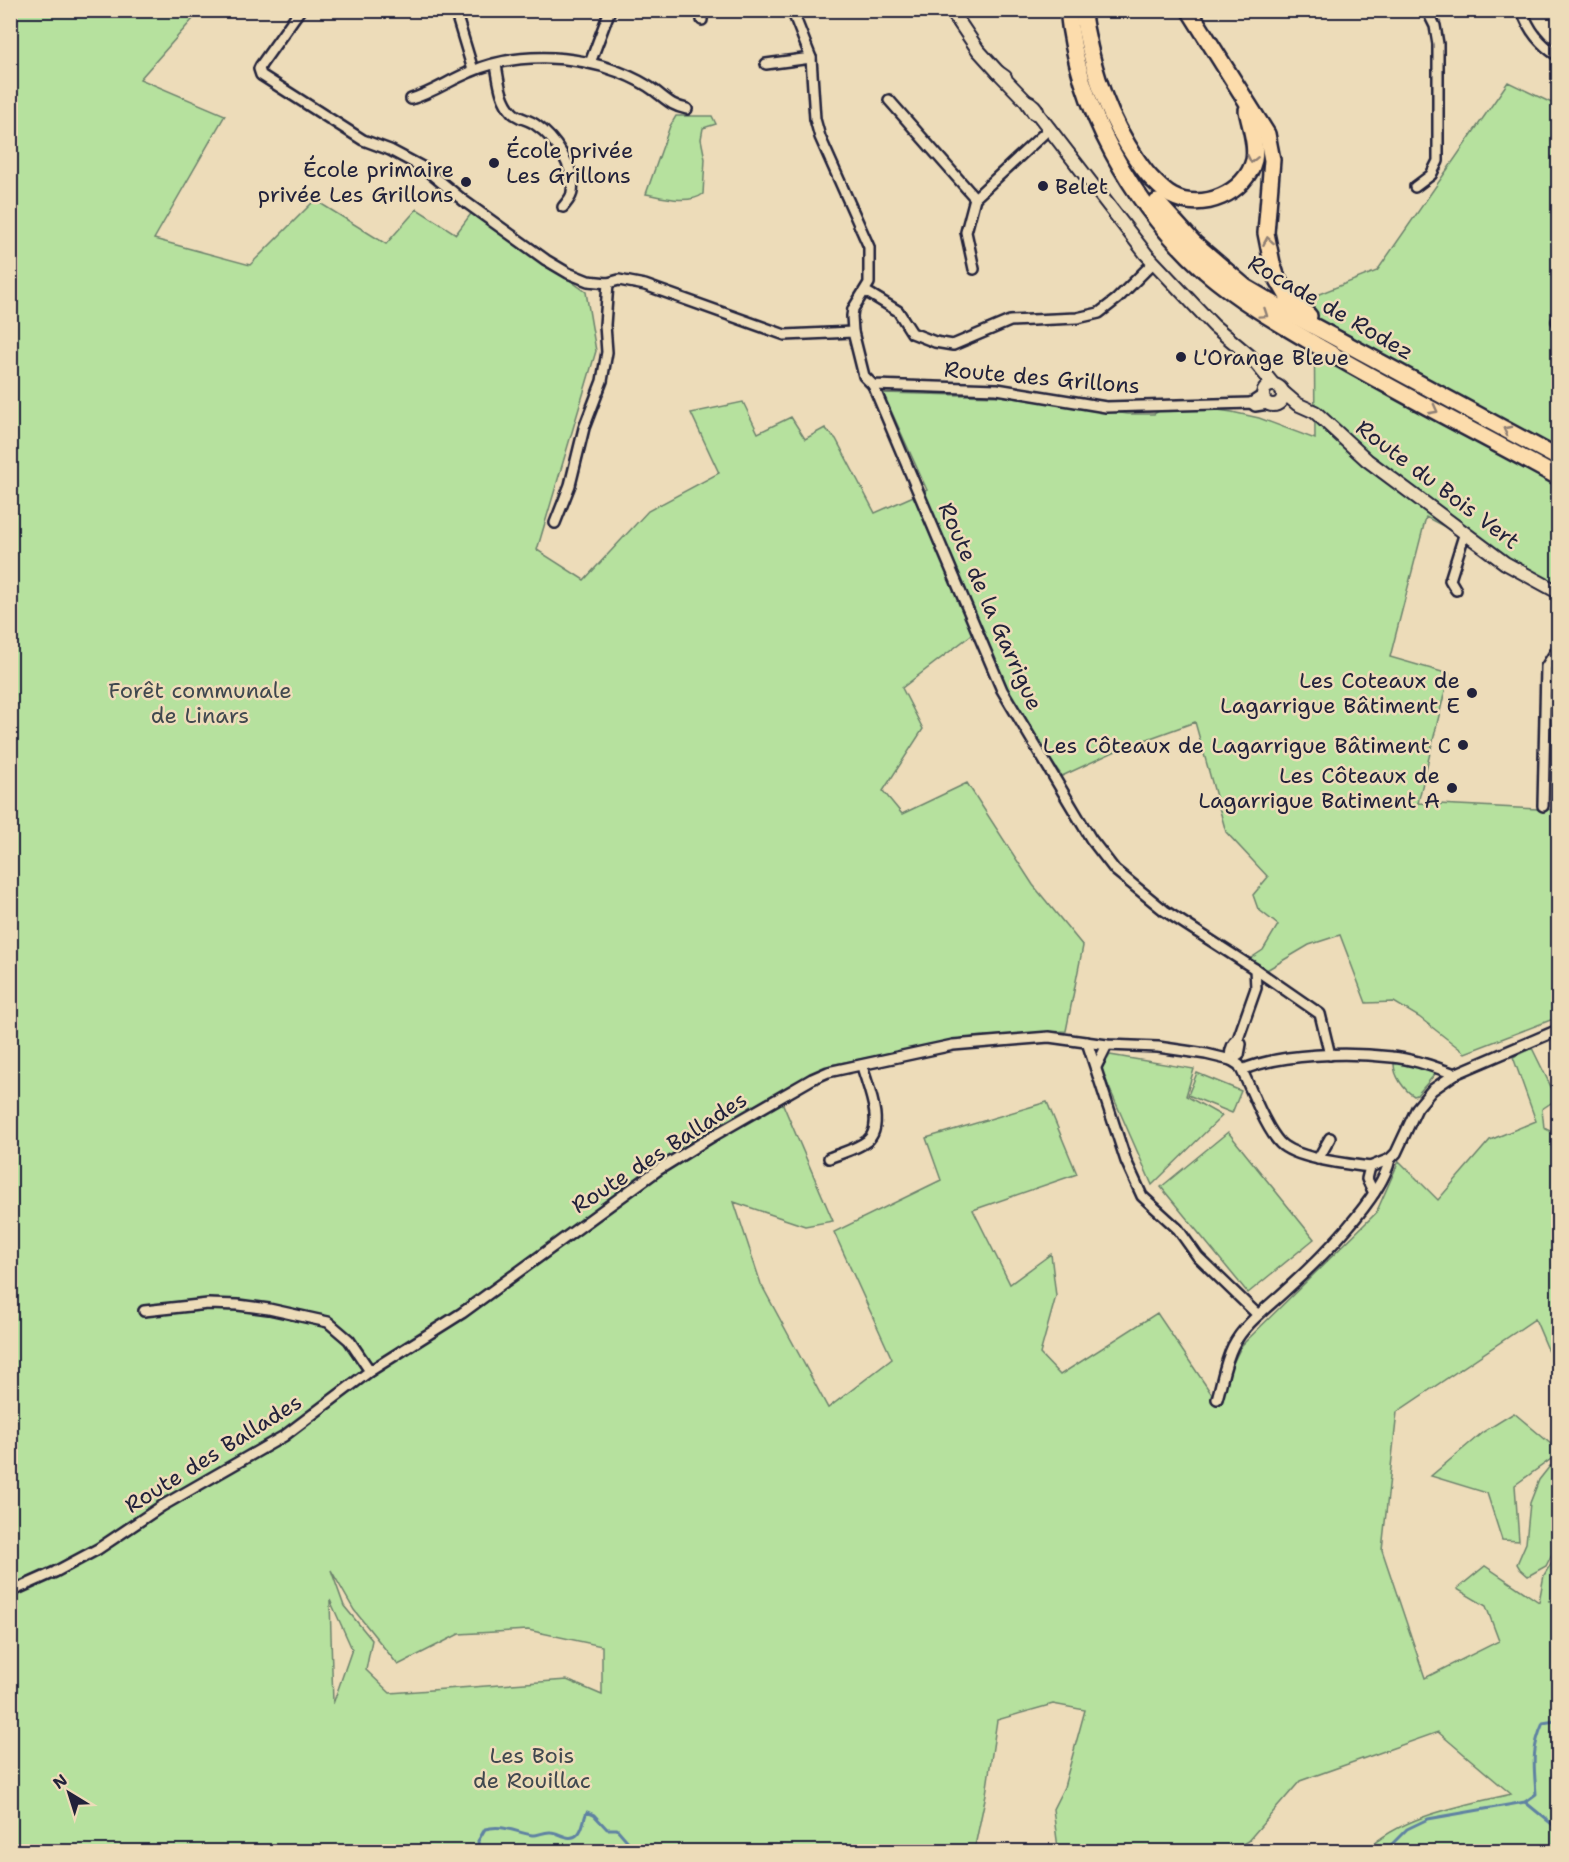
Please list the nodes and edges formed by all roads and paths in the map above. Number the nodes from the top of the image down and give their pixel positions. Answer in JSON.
{"nodes":[{"id":1,"x":300,"y":10,"type":"edge"},
{"id":2,"x":610,"y":10,"type":"edge"},
{"id":3,"x":792,"y":10,"type":"edge"},
{"id":4,"x":951,"y":10,"type":"edge"},
{"id":5,"x":1068,"y":10,"type":"edge"},
{"id":6,"x":1080,"y":10,"type":"edge"},
{"id":7,"x":1189,"y":10,"type":"edge"},
{"id":8,"x":1427,"y":10,"type":"edge"},
{"id":9,"x":1522,"y":10,"type":"edge"},
{"id":10,"x":458,"y":17,"type":"dead end"},
{"id":11,"x":1558,"y":56,"type":"edge"},
{"id":12,"x":811,"y":58,"type":"junction"},
{"id":13,"x":590,"y":63,"type":"junction"},
{"id":14,"x":496,"y":64,"type":"junction"},
{"id":15,"x":765,"y":64,"type":"dead end"},
{"id":16,"x":473,"y":70,"type":"junction"},
{"id":17,"x":411,"y":99,"type":"dead end"},
{"id":18,"x":889,"y":100,"type":"dead end"},
{"id":19,"x":1245,"y":102,"type":"junction"},
{"id":20,"x":687,"y":109,"type":"dead end"},
{"id":21,"x":1050,"y":128,"type":"junction"},
{"id":22,"x":1414,"y":187,"type":"dead end"},
{"id":23,"x":975,"y":198,"type":"junction"},
{"id":24,"x":563,"y":207,"type":"dead end"},
{"id":25,"x":1153,"y":263,"type":"junction"},
{"id":26,"x":974,"y":269,"type":"dead end"},
{"id":27,"x":608,"y":283,"type":"junction"},
{"id":28,"x":865,"y":291,"type":"junction"},
{"id":29,"x":853,"y":332,"type":"junction"},
{"id":30,"x":1404,"y":374,"type":"junction"},
{"id":31,"x":873,"y":385,"type":"junction"},
{"id":32,"x":1271,"y":395,"type":"junction"},
{"id":33,"x":1558,"y":458,"type":"edge"},
{"id":34,"x":1558,"y":477,"type":"edge"},
{"id":35,"x":555,"y":523,"type":"dead end"},
{"id":36,"x":1465,"y":532,"type":"junction"},
{"id":37,"x":1456,"y":590,"type":"dead end"},
{"id":38,"x":1558,"y":592,"type":"edge"},
{"id":39,"x":1558,"y":648,"type":"edge"},
{"id":40,"x":1543,"y":806,"type":"dead end"},
{"id":41,"x":1255,"y":969,"type":"junction"},
{"id":42,"x":1558,"y":1030,"type":"edge"},
{"id":43,"x":1087,"y":1042,"type":"junction"},
{"id":44,"x":1107,"y":1045,"type":"junction"},
{"id":45,"x":1330,"y":1055,"type":"junction"},
{"id":46,"x":1232,"y":1060,"type":"junction"},
{"id":47,"x":862,"y":1066,"type":"junction"},
{"id":48,"x":1096,"y":1067,"type":"junction"},
{"id":49,"x":1242,"y":1070,"type":"junction"},
{"id":50,"x":1455,"y":1074,"type":"junction"},
{"id":51,"x":1330,"y":1138,"type":"dead end"},
{"id":52,"x":829,"y":1158,"type":"dead end"},
{"id":53,"x":1318,"y":1159,"type":"junction"},
{"id":54,"x":1390,"y":1159,"type":"junction"},
{"id":55,"x":1370,"y":1167,"type":"junction"},
{"id":56,"x":1374,"y":1193,"type":"junction"},
{"id":57,"x":144,"y":1311,"type":"dead end"},
{"id":58,"x":1257,"y":1314,"type":"junction"},
{"id":59,"x":370,"y":1371,"type":"junction"},
{"id":60,"x":1217,"y":1399,"type":"dead end"},
{"id":61,"x":10,"y":1592,"type":"edge"}],
"edges":[{"from":1,"to":27,"type":"street"},
{"from":2,"to":13,"type":"street"},
{"from":3,"to":12,"type":"street"},
{"from":4,"to":21,"type":"street"},
{"from":5,"to":34,"type":"highway","name":"Rocade de Rodez","one_way":true},
{"from":19,"to":6,"type":"highway","one_way":true},
{"from":6,"to":30,"type":"highway","name":"Rocade de Rodez"},
{"from":7,"to":19,"type":"highway"},
{"from":8,"to":22,"type":"street"},
{"from":9,"to":11,"type":"street"},
{"from":10,"to":16,"type":"street"},
{"from":12,"to":15,"type":"street"},
{"from":12,"to":28,"type":"street"},
{"from":13,"to":14,"type":"street"},
{"from":13,"to":20,"type":"street"},
{"from":14,"to":16,"type":"street"},
{"from":14,"to":24,"type":"street"},
{"from":16,"to":17,"type":"street"},
{"from":18,"to":23,"type":"street"},
{"from":30,"to":19,"type":"highway","one_way":true},
{"from":21,"to":23,"type":"street"},
{"from":21,"to":25,"type":"street"},
{"from":23,"to":26,"type":"street"},
{"from":25,"to":28,"type":"street"},
{"from":25,"to":32,"type":"street"},
{"from":27,"to":29,"type":"street"},
{"from":27,"to":35,"type":"street"},
{"from":28,"to":29,"type":"street"},
{"from":29,"to":31,"type":"street"},
{"from":33,"to":30,"type":"highway","name":"Rocade de Rodez","one_way":true},
{"from":31,"to":32,"type":"street","name":"Route des Grillons"},
{"from":31,"to":41,"type":"street","name":"Route de la Garrigue"},
{"from":32,"to":36,"type":"street","name":"Route du Bois Vert"},
{"from":36,"to":37,"type":"street"},
{"from":36,"to":38,"type":"street","name":"Route du Bois Vert"},
{"from":39,"to":40,"type":"street"},
{"from":41,"to":45,"type":"street","name":"Route de la Garrigue"},
{"from":41,"to":46,"type":"street"},
{"from":42,"to":50,"type":"street"},
{"from":43,"to":44,"type":"street","name":"Route des Ballades"},
{"from":43,"to":47,"type":"street","name":"Route des Ballades"},
{"from":43,"to":48,"type":"street"},
{"from":44,"to":46,"type":"street","name":"Route des Ballades"},
{"from":44,"to":48,"type":"street"},
{"from":45,"to":49,"type":"street"},
{"from":45,"to":50,"type":"street"},
{"from":46,"to":49,"type":"street"},
{"from":47,"to":52,"type":"street"},
{"from":47,"to":59,"type":"street","name":"Route des Ballades"},
{"from":48,"to":58,"type":"street"},
{"from":49,"to":53,"type":"street"},
{"from":50,"to":54,"type":"street"},
{"from":51,"to":53,"type":"street"},
{"from":53,"to":55,"type":"street"},
{"from":54,"to":55,"type":"street"},
{"from":54,"to":56,"type":"street"},
{"from":55,"to":56,"type":"street"},
{"from":56,"to":58,"type":"street"},
{"from":57,"to":59,"type":"street"},
{"from":58,"to":60,"type":"street"},
{"from":59,"to":61,"type":"street","name":"Route des Ballades"}]}
